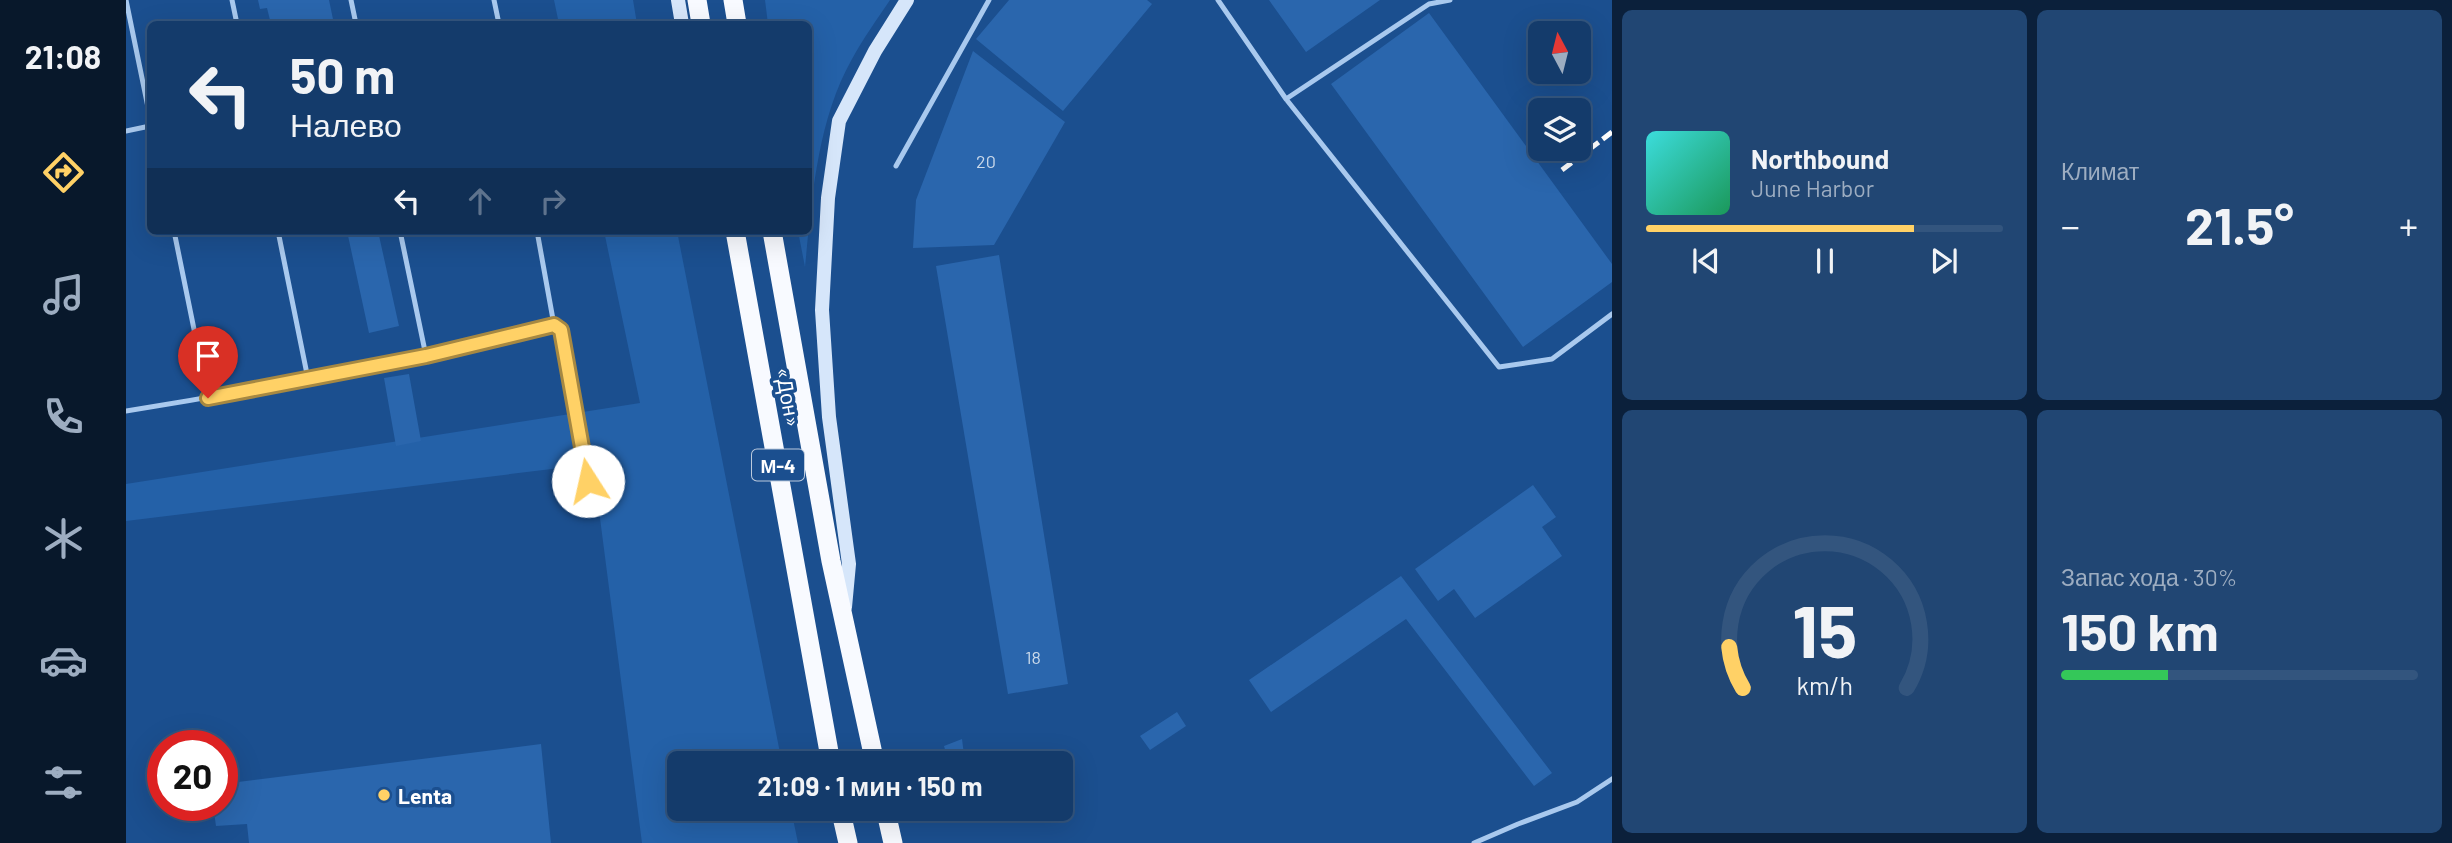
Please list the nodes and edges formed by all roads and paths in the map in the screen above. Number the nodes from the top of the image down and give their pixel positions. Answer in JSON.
{"nodes":[{"id":1,"x":127,"y":0,"type":"edge"},
{"id":2,"x":232,"y":0,"type":"edge"},
{"id":3,"x":351,"y":0,"type":"edge"},
{"id":4,"x":494,"y":0,"type":"edge"},
{"id":5,"x":678,"y":0,"type":"edge"},
{"id":6,"x":697,"y":0,"type":"edge"},
{"id":7,"x":733,"y":0,"type":"edge"},
{"id":8,"x":907,"y":0,"type":"edge"},
{"id":9,"x":989,"y":0,"type":"edge"},
{"id":10,"x":1219,"y":0,"type":"edge"},
{"id":11,"x":1450,"y":0,"type":"edge"},
{"id":12,"x":236,"y":21,"type":"edge"},
{"id":13,"x":355,"y":21,"type":"edge"},
{"id":14,"x":498,"y":21,"type":"edge"},
{"id":15,"x":682,"y":21,"type":"edge"},
{"id":16,"x":700,"y":21,"type":"edge"},
{"id":17,"x":736,"y":21,"type":"edge"},
{"id":18,"x":1286,"y":99,"type":"junction"},
{"id":19,"x":147,"y":102,"type":"edge"},
{"id":20,"x":147,"y":127,"type":"edge"},
{"id":21,"x":126,"y":131,"type":"edge"},
{"id":22,"x":896,"y":166,"type":"dead end"},
{"id":23,"x":175,"y":235,"type":"edge"},
{"id":24,"x":279,"y":235,"type":"edge"},
{"id":25,"x":401,"y":235,"type":"edge"},
{"id":26,"x":538,"y":235,"type":"edge"},
{"id":27,"x":736,"y":235,"type":"edge"},
{"id":28,"x":773,"y":235,"type":"edge"},
{"id":29,"x":1612,"y":314,"type":"edge"},
{"id":30,"x":554,"y":325,"type":"junction"},
{"id":31,"x":426,"y":356,"type":"junction"},
{"id":32,"x":308,"y":379,"type":"junction"},
{"id":33,"x":208,"y":398,"type":"junction"},
{"id":34,"x":126,"y":411,"type":"edge"},
{"id":35,"x":588,"y":481,"type":"dead end"},
{"id":36,"x":844,"y":626,"type":"junction"},
{"id":37,"x":829,"y":751,"type":"edge"},
{"id":38,"x":872,"y":751,"type":"edge"},
{"id":39,"x":1612,"y":779,"type":"edge"},
{"id":40,"x":843,"y":821,"type":"edge"},
{"id":41,"x":888,"y":821,"type":"edge"},
{"id":42,"x":848,"y":843,"type":"edge"},
{"id":43,"x":893,"y":843,"type":"edge"},
{"id":44,"x":1474,"y":843,"type":"edge"}],
"edges":[{"from":1,"to":19,"type":"lane"},
{"from":2,"to":12,"type":"lane"},
{"from":3,"to":13,"type":"lane"},
{"from":4,"to":14,"type":"lane"},
{"from":5,"to":15,"type":"main road"},
{"from":6,"to":16,"type":"highway"},
{"from":7,"to":17,"type":"highway"},
{"from":8,"to":36,"type":"main road"},
{"from":9,"to":22,"type":"lane"},
{"from":10,"to":18,"type":"lane"},
{"from":11,"to":18,"type":"lane"},
{"from":18,"to":29,"type":"lane"},
{"from":20,"to":21,"type":"lane"},
{"from":23,"to":33,"type":"lane"},
{"from":24,"to":32,"type":"lane"},
{"from":25,"to":31,"type":"lane"},
{"from":26,"to":30,"type":"lane"},
{"from":27,"to":37,"type":"highway","name":"«Дон»","number":"М-4"},
{"from":28,"to":36,"type":"highway","name":"«Дон»","number":"М-4"},
{"from":30,"to":31,"type":"lane"},
{"from":30,"to":35,"type":"lane"},
{"from":31,"to":32,"type":"lane"},
{"from":32,"to":33,"type":"lane"},
{"from":33,"to":34,"type":"lane"},
{"from":36,"to":38,"type":"highway","number":"М-4"},
{"from":39,"to":44,"type":"lane"},
{"from":40,"to":42,"type":"highway"},
{"from":41,"to":43,"type":"highway"}]}
